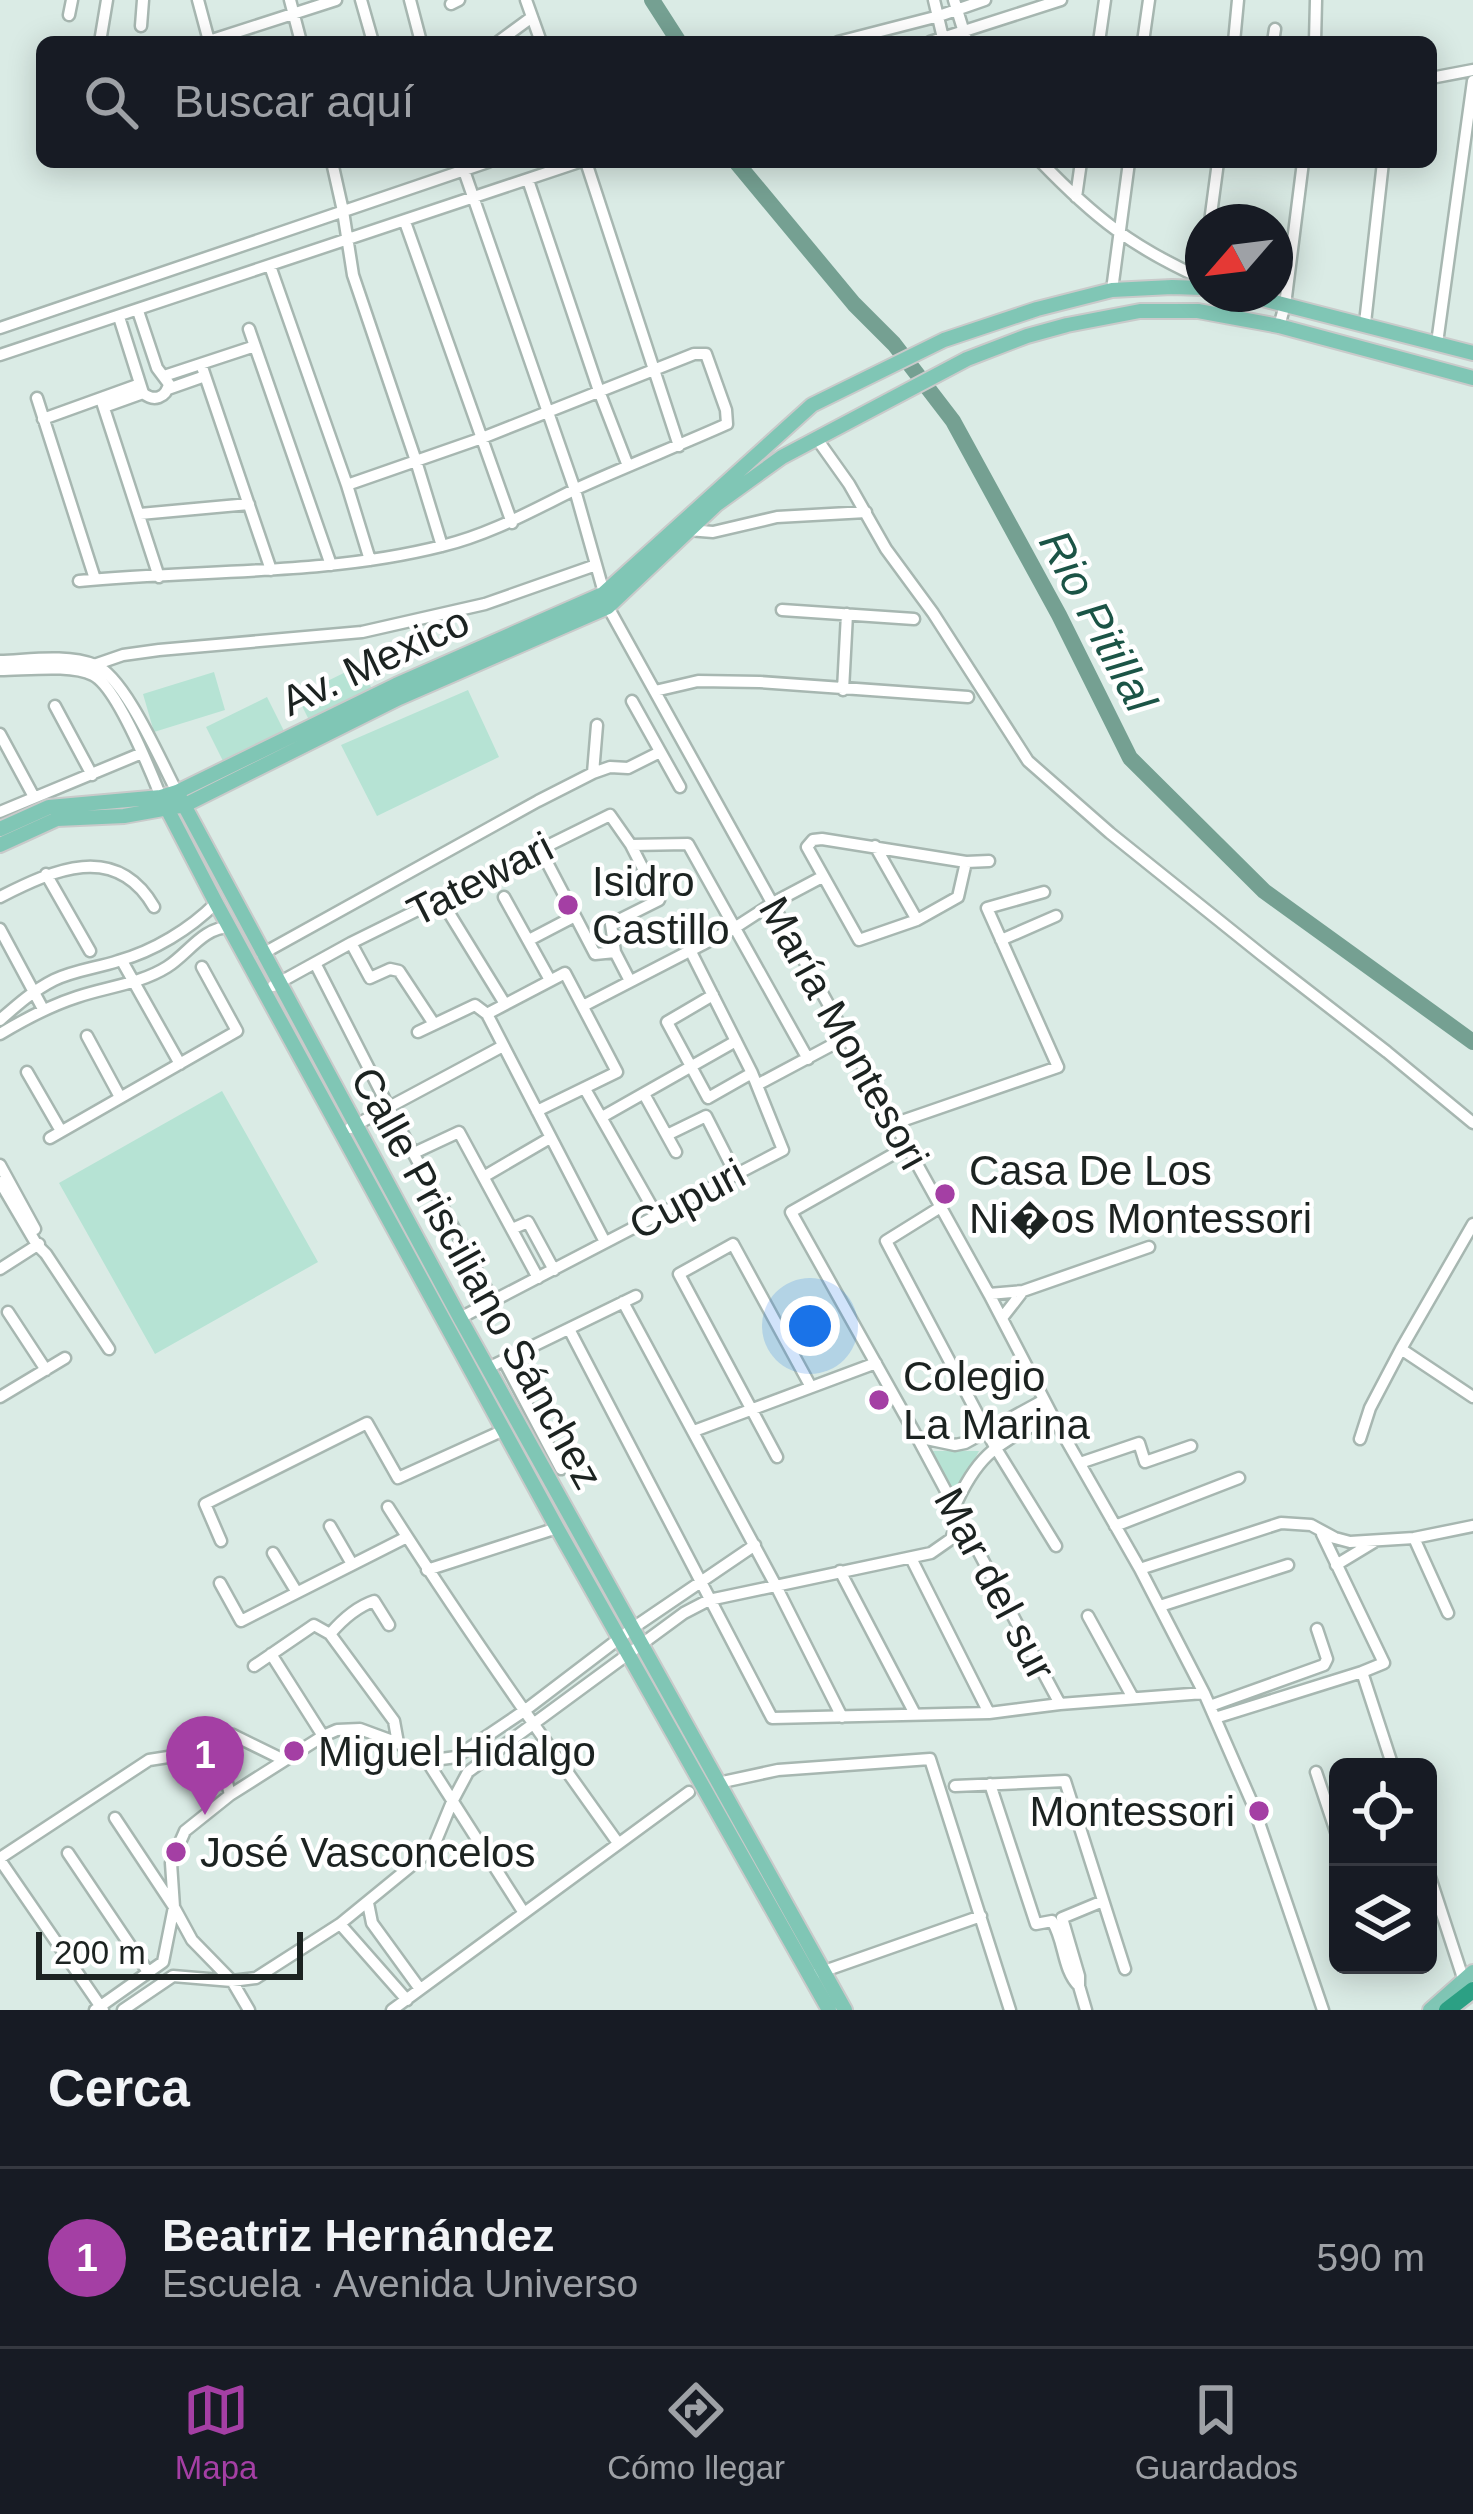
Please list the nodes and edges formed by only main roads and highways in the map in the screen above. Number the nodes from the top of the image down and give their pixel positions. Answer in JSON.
{"nodes":[{"id":1,"x":1185,"y":284,"type":"edge"},
{"id":2,"x":1293,"y":307,"type":"edge"},
{"id":3,"x":1473,"y":352,"type":"edge"},
{"id":4,"x":1473,"y":377,"type":"edge"},
{"id":5,"x":606,"y":601,"type":"junction"},
{"id":6,"x":172,"y":801,"type":"junction"},
{"id":7,"x":0,"y":829,"type":"edge"},
{"id":8,"x":0,"y":844,"type":"edge"},
{"id":9,"x":256,"y":958,"type":"junction"},
{"id":10,"x":348,"y":1129,"type":"junction"},
{"id":11,"x":635,"y":1649,"type":"junction"},
{"id":12,"x":816,"y":1974,"type":"junction"},
{"id":13,"x":1470,"y":1981,"type":"edge"},
{"id":14,"x":829,"y":2010,"type":"edge"},
{"id":15,"x":845,"y":2010,"type":"edge"},
{"id":16,"x":1430,"y":2010,"type":"edge"},
{"id":17,"x":1447,"y":2010,"type":"edge"}],
"edges":[{"from":1,"to":5,"type":"main road"},
{"from":2,"to":3,"type":"main road"},
{"from":4,"to":5,"type":"main road"},
{"from":5,"to":6,"type":"main road","name":"Av. Mexico"},
{"from":6,"to":7,"type":"main road"},
{"from":6,"to":8,"type":"main road"},
{"from":6,"to":9,"type":"main road","name":"Calle Prisciliano Sánchez"},
{"from":6,"to":9,"type":"main road","name":"Calle Prisciliano Sánchez"},
{"from":9,"to":10,"type":"main road","name":"Calle Prisciliano Sánchez"},
{"from":10,"to":11,"type":"main road","name":"Calle Prisciliano Sánchez"},
{"from":10,"to":11,"type":"main road","name":"Calle Prisciliano Sánchez"},
{"from":11,"to":12,"type":"main road","name":"Calle Prisciliano Sánchez"},
{"from":11,"to":12,"type":"main road","name":"Calle Prisciliano Sánchez"},
{"from":12,"to":14,"type":"main road","name":"Calle Prisciliano Sánchez"},
{"from":12,"to":15,"type":"main road","name":"Calle Prisciliano Sánchez"},
{"from":13,"to":16,"type":"main road"},
{"from":13,"to":17,"type":"highway"}]}
